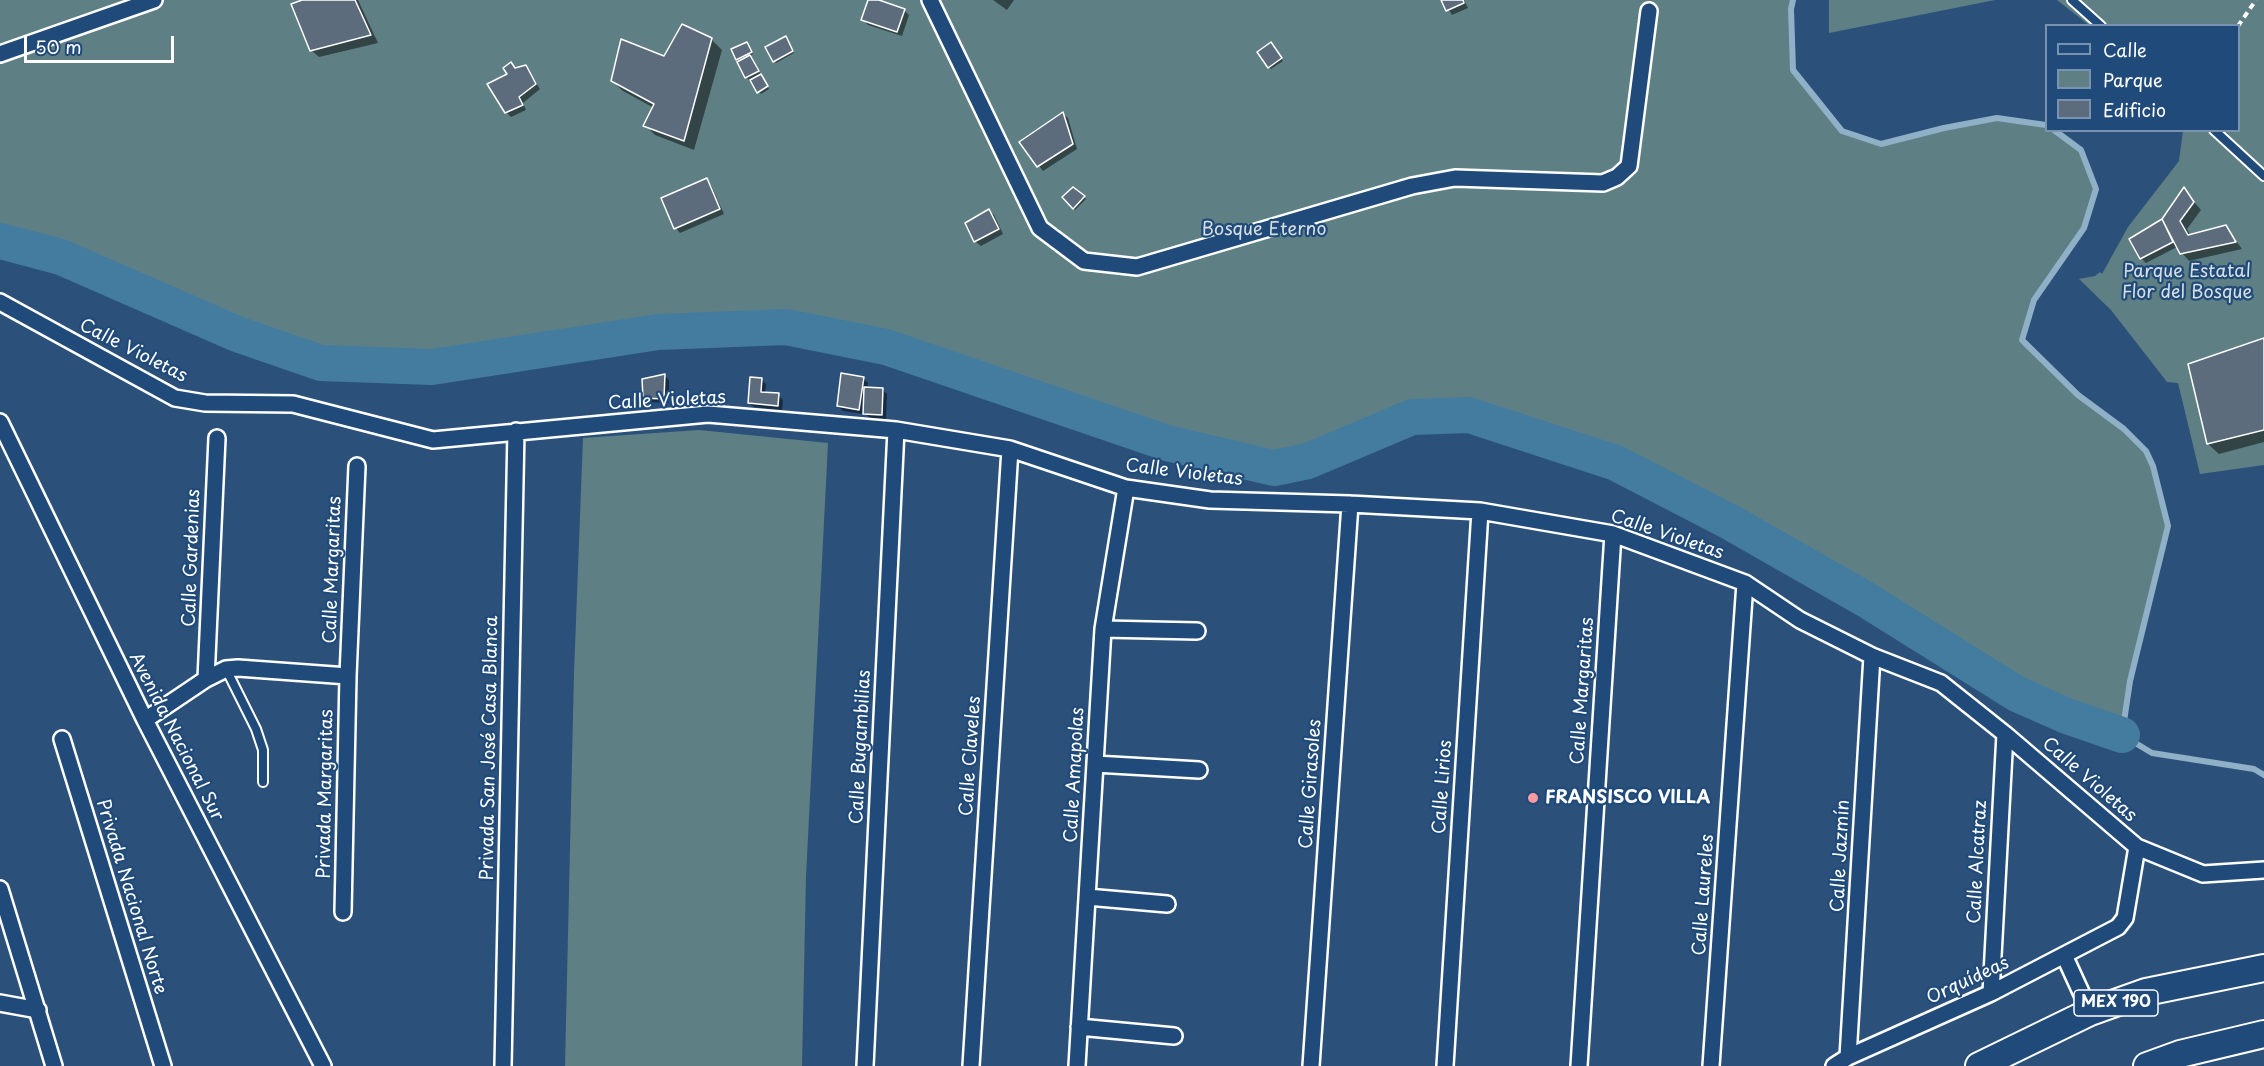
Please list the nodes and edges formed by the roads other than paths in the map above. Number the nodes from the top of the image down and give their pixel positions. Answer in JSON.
{"nodes":[{"id":1,"x":154,"y":0,"type":"edge"},
{"id":2,"x":930,"y":0,"type":"edge"},
{"id":3,"x":2072,"y":0,"type":"edge"},
{"id":4,"x":1649,"y":11,"type":"dead end"},
{"id":5,"x":2099,"y":24,"type":"edge"},
{"id":6,"x":0,"y":54,"type":"edge"},
{"id":7,"x":2216,"y":132,"type":"edge"},
{"id":8,"x":2264,"y":176,"type":"edge"},
{"id":9,"x":0,"y":302,"type":"edge"},
{"id":10,"x":0,"y":422,"type":"edge"},
{"id":11,"x":896,"y":430,"type":"junction"},
{"id":12,"x":516,"y":431,"type":"junction"},
{"id":13,"x":217,"y":438,"type":"dead end"},
{"id":14,"x":1010,"y":449,"type":"junction"},
{"id":15,"x":357,"y":466,"type":"dead end"},
{"id":16,"x":1126,"y":488,"type":"junction"},
{"id":17,"x":1350,"y":504,"type":"junction"},
{"id":18,"x":1480,"y":511,"type":"junction"},
{"id":19,"x":1613,"y":534,"type":"junction"},
{"id":20,"x":1745,"y":583,"type":"junction"},
{"id":21,"x":1103,"y":629,"type":"junction"},
{"id":22,"x":1197,"y":631,"type":"dead end"},
{"id":23,"x":1872,"y":656,"type":"junction"},
{"id":24,"x":226,"y":669,"type":"junction"},
{"id":25,"x":348,"y":676,"type":"junction"},
{"id":26,"x":206,"y":679,"type":"junction"},
{"id":27,"x":144,"y":720,"type":"junction"},
{"id":28,"x":2005,"y":734,"type":"junction"},
{"id":29,"x":63,"y":739,"type":"dead end"},
{"id":30,"x":1095,"y":764,"type":"junction"},
{"id":31,"x":1199,"y":770,"type":"dead end"},
{"id":32,"x":262,"y":782,"type":"dead end"},
{"id":33,"x":2137,"y":847,"type":"junction"},
{"id":34,"x":2264,"y":870,"type":"edge"},
{"id":35,"x":0,"y":889,"type":"edge"},
{"id":36,"x":1087,"y":897,"type":"junction"},
{"id":37,"x":1167,"y":904,"type":"dead end"},
{"id":38,"x":344,"y":912,"type":"dead end"},
{"id":39,"x":2064,"y":955,"type":"junction"},
{"id":40,"x":2264,"y":968,"type":"edge"},
{"id":41,"x":1991,"y":993,"type":"junction"},
{"id":42,"x":0,"y":1003,"type":"edge"},
{"id":43,"x":38,"y":1010,"type":"junction"},
{"id":44,"x":2090,"y":1012,"type":"junction"},
{"id":45,"x":1079,"y":1027,"type":"junction"},
{"id":46,"x":2264,"y":1034,"type":"edge"},
{"id":47,"x":1174,"y":1036,"type":"dead end"},
{"id":48,"x":1848,"y":1058,"type":"junction"},
{"id":49,"x":54,"y":1066,"type":"edge"},
{"id":50,"x":163,"y":1066,"type":"edge"},
{"id":51,"x":323,"y":1066,"type":"edge"},
{"id":52,"x":503,"y":1066,"type":"edge"},
{"id":53,"x":866,"y":1066,"type":"edge"},
{"id":54,"x":971,"y":1066,"type":"edge"},
{"id":55,"x":1077,"y":1066,"type":"edge"},
{"id":56,"x":1311,"y":1066,"type":"edge"},
{"id":57,"x":1445,"y":1066,"type":"edge"},
{"id":58,"x":1578,"y":1066,"type":"edge"},
{"id":59,"x":1711,"y":1066,"type":"edge"},
{"id":60,"x":1834,"y":1066,"type":"edge"},
{"id":61,"x":1978,"y":1066,"type":"edge"},
{"id":62,"x":2146,"y":1066,"type":"edge"}],
"edges":[{"from":1,"to":6,"type":"street"},
{"from":2,"to":4,"type":"street"},
{"from":3,"to":5,"type":"lane"},
{"from":7,"to":8,"type":"lane"},
{"from":9,"to":12,"type":"street","name":"Calle Violetas"},
{"from":10,"to":27,"type":"street","name":"Avenida Nacional Sur"},
{"from":11,"to":12,"type":"street","name":"Calle Violetas"},
{"from":11,"to":14,"type":"street","name":"Calle Violetas"},
{"from":11,"to":53,"type":"street","name":"Calle Bugambilias"},
{"from":12,"to":52,"type":"street","name":"Privada San José Casa Blanca"},
{"from":13,"to":26,"type":"street","name":"Calle Gardenias"},
{"from":14,"to":16,"type":"street","name":"Calle Violetas"},
{"from":14,"to":54,"type":"street","name":"Calle Claveles"},
{"from":15,"to":25,"type":"street","name":"Calle Margaritas"},
{"from":16,"to":17,"type":"street","name":"Calle Violetas"},
{"from":16,"to":21,"type":"street","name":"Calle Amapolas"},
{"from":17,"to":18,"type":"street","name":"Calle Violetas"},
{"from":17,"to":56,"type":"street","name":"Calle Girasoles"},
{"from":18,"to":19,"type":"street","name":"Calle Violetas"},
{"from":18,"to":57,"type":"street","name":"Calle Lirios"},
{"from":19,"to":20,"type":"street","name":"Calle Violetas"},
{"from":19,"to":58,"type":"street","name":"Calle Margaritas"},
{"from":20,"to":23,"type":"street","name":"Calle Violetas"},
{"from":20,"to":59,"type":"street","name":"Calle Laureles"},
{"from":21,"to":22,"type":"street"},
{"from":21,"to":30,"type":"street","name":"Calle Amapolas"},
{"from":23,"to":28,"type":"street","name":"Calle Violetas"},
{"from":23,"to":48,"type":"street","name":"Calle Jazmín"},
{"from":24,"to":25,"type":"street"},
{"from":24,"to":26,"type":"street"},
{"from":24,"to":32,"type":"lane"},
{"from":25,"to":38,"type":"street","name":"Privada Margaritas"},
{"from":26,"to":27,"type":"street"},
{"from":27,"to":51,"type":"street","name":"Avenida Nacional Sur"},
{"from":28,"to":33,"type":"street","name":"Calle Violetas"},
{"from":28,"to":41,"type":"street","name":"Calle Alcatraz"},
{"from":29,"to":50,"type":"street","name":"Privada Nacional Norte"},
{"from":30,"to":31,"type":"street"},
{"from":30,"to":36,"type":"street","name":"Calle Amapolas"},
{"from":33,"to":34,"type":"street","name":"Calle Violetas"},
{"from":33,"to":39,"type":"street","name":"Orquídeas"},
{"from":35,"to":43,"type":"street"},
{"from":36,"to":37,"type":"street"},
{"from":36,"to":45,"type":"street","name":"Calle Amapolas"},
{"from":39,"to":41,"type":"street","name":"Orquídeas"},
{"from":39,"to":44,"type":"street"},
{"from":40,"to":44,"type":"highway","number":"MEX 190"},
{"from":41,"to":48,"type":"street","name":"Orquídeas"},
{"from":42,"to":43,"type":"street"},
{"from":43,"to":49,"type":"street"},
{"from":44,"to":61,"type":"highway","number":"MEX 190"},
{"from":45,"to":47,"type":"street"},
{"from":45,"to":55,"type":"street","name":"Calle Amapolas"},
{"from":46,"to":62,"type":"highway"},
{"from":48,"to":60,"type":"street","name":"Orquídeas"}]}
